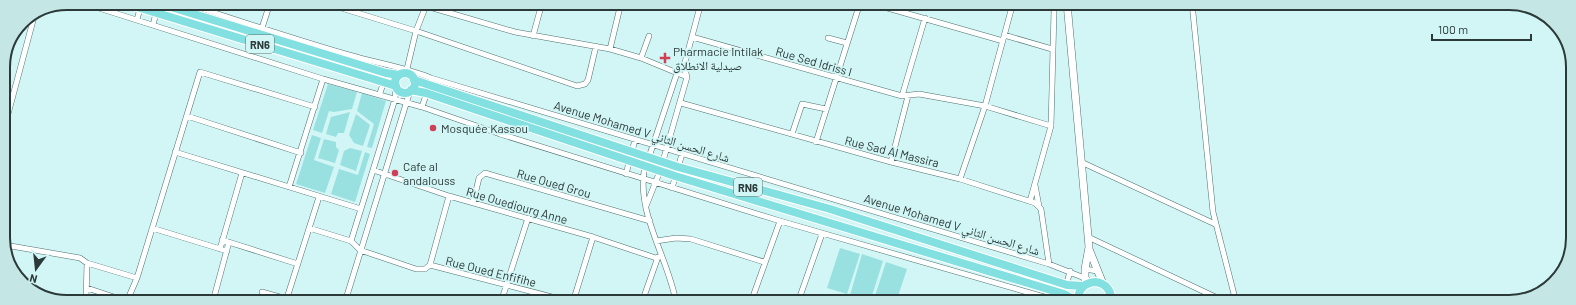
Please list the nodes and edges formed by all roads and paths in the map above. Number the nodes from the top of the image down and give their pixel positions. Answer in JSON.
{"nodes":[{"id":1,"x":105,"y":10,"type":"edge"},
{"id":2,"x":140,"y":10,"type":"edge"},
{"id":3,"x":146,"y":10,"type":"edge"},
{"id":4,"x":184,"y":10,"type":"edge"},
{"id":5,"x":207,"y":10,"type":"edge"},
{"id":6,"x":268,"y":10,"type":"edge"},
{"id":7,"x":348,"y":10,"type":"edge"},
{"id":8,"x":424,"y":10,"type":"edge"},
{"id":9,"x":444,"y":10,"type":"edge"},
{"id":10,"x":540,"y":10,"type":"edge"},
{"id":11,"x":619,"y":10,"type":"edge"},
{"id":12,"x":699,"y":10,"type":"edge"},
{"id":13,"x":858,"y":10,"type":"edge"},
{"id":14,"x":896,"y":10,"type":"edge"},
{"id":15,"x":1011,"y":10,"type":"edge"},
{"id":16,"x":1053,"y":10,"type":"edge"},
{"id":17,"x":1068,"y":10,"type":"edge"},
{"id":18,"x":1193,"y":10,"type":"edge"},
{"id":19,"x":156,"y":13,"type":"junction"},
{"id":20,"x":925,"y":18,"type":"junction"},
{"id":21,"x":137,"y":20,"type":"junction"},
{"id":22,"x":33,"y":22,"type":"edge"},
{"id":23,"x":153,"y":25,"type":"junction"},
{"id":24,"x":262,"y":28,"type":"junction"},
{"id":25,"x":416,"y":31,"type":"junction"},
{"id":26,"x":1004,"y":35,"type":"junction"},
{"id":27,"x":533,"y":36,"type":"junction"},
{"id":28,"x":649,"y":36,"type":"dead end"},
{"id":29,"x":692,"y":37,"type":"junction"},
{"id":30,"x":828,"y":38,"type":"dead end"},
{"id":31,"x":1003,"y":41,"type":"junction"},
{"id":32,"x":847,"y":43,"type":"junction"},
{"id":33,"x":596,"y":46,"type":"junction"},
{"id":34,"x":610,"y":49,"type":"junction"},
{"id":35,"x":1052,"y":49,"type":"junction"},
{"id":36,"x":641,"y":58,"type":"junction"},
{"id":37,"x":684,"y":66,"type":"junction"},
{"id":38,"x":387,"y":69,"type":"junction"},
{"id":39,"x":405,"y":72,"type":"junction"},
{"id":40,"x":677,"y":73,"type":"junction"},
{"id":41,"x":687,"y":77,"type":"junction"},
{"id":42,"x":837,"y":77,"type":"junction"},
{"id":43,"x":323,"y":79,"type":"junction"},
{"id":44,"x":414,"y":80,"type":"junction"},
{"id":45,"x":384,"y":81,"type":"junction"},
{"id":46,"x":429,"y":86,"type":"junction"},
{"id":47,"x":396,"y":87,"type":"junction"},
{"id":48,"x":410,"y":91,"type":"junction"},
{"id":49,"x":380,"y":94,"type":"junction"},
{"id":50,"x":905,"y":96,"type":"junction"},
{"id":51,"x":395,"y":99,"type":"junction"},
{"id":52,"x":405,"y":102,"type":"junction"},
{"id":53,"x":681,"y":103,"type":"junction"},
{"id":54,"x":985,"y":106,"type":"junction"},
{"id":55,"x":10,"y":107,"type":"edge"},
{"id":56,"x":315,"y":107,"type":"junction"},
{"id":57,"x":422,"y":107,"type":"junction"},
{"id":58,"x":826,"y":109,"type":"junction"},
{"id":59,"x":187,"y":116,"type":"junction"},
{"id":60,"x":1050,"y":126,"type":"junction"},
{"id":61,"x":792,"y":134,"type":"junction"},
{"id":62,"x":635,"y":140,"type":"junction"},
{"id":63,"x":816,"y":142,"type":"junction"},
{"id":64,"x":652,"y":145,"type":"junction"},
{"id":65,"x":666,"y":150,"type":"junction"},
{"id":66,"x":175,"y":152,"type":"junction"},
{"id":67,"x":632,"y":152,"type":"junction"},
{"id":68,"x":301,"y":153,"type":"junction"},
{"id":69,"x":682,"y":154,"type":"junction"},
{"id":70,"x":649,"y":157,"type":"junction"},
{"id":71,"x":663,"y":161,"type":"junction"},
{"id":72,"x":630,"y":162,"type":"junction"},
{"id":73,"x":891,"y":162,"type":"junction"},
{"id":74,"x":1081,"y":162,"type":"junction"},
{"id":75,"x":644,"y":166,"type":"junction"},
{"id":76,"x":678,"y":167,"type":"junction"},
{"id":77,"x":373,"y":170,"type":"junction"},
{"id":78,"x":660,"y":171,"type":"junction"},
{"id":79,"x":242,"y":173,"type":"junction"},
{"id":80,"x":626,"y":174,"type":"junction"},
{"id":81,"x":384,"y":175,"type":"junction"},
{"id":82,"x":675,"y":176,"type":"junction"},
{"id":83,"x":642,"y":179,"type":"junction"},
{"id":84,"x":960,"y":179,"type":"junction"},
{"id":85,"x":657,"y":183,"type":"junction"},
{"id":86,"x":1035,"y":184,"type":"junction"},
{"id":87,"x":289,"y":188,"type":"junction"},
{"id":88,"x":672,"y":188,"type":"junction"},
{"id":89,"x":449,"y":196,"type":"junction"},
{"id":90,"x":319,"y":197,"type":"junction"},
{"id":91,"x":1030,"y":201,"type":"junction"},
{"id":92,"x":473,"y":203,"type":"junction"},
{"id":93,"x":1039,"y":206,"type":"junction"},
{"id":94,"x":646,"y":207,"type":"junction"},
{"id":95,"x":361,"y":209,"type":"junction"},
{"id":96,"x":528,"y":218,"type":"junction"},
{"id":97,"x":650,"y":221,"type":"junction"},
{"id":98,"x":780,"y":222,"type":"junction"},
{"id":99,"x":1215,"y":224,"type":"junction"},
{"id":100,"x":152,"y":228,"type":"junction"},
{"id":101,"x":309,"y":228,"type":"junction"},
{"id":102,"x":822,"y":234,"type":"junction"},
{"id":103,"x":593,"y":237,"type":"junction"},
{"id":104,"x":1088,"y":237,"type":"junction"},
{"id":105,"x":222,"y":240,"type":"junction"},
{"id":106,"x":656,"y":241,"type":"junction"},
{"id":107,"x":230,"y":242,"type":"junction"},
{"id":108,"x":351,"y":242,"type":"junction"},
{"id":109,"x":11,"y":246,"type":"edge"},
{"id":110,"x":1088,"y":247,"type":"junction"},
{"id":111,"x":220,"y":249,"type":"junction"},
{"id":112,"x":360,"y":250,"type":"junction"},
{"id":113,"x":227,"y":251,"type":"junction"},
{"id":114,"x":658,"y":257,"type":"junction"},
{"id":115,"x":764,"y":262,"type":"junction"},
{"id":116,"x":87,"y":263,"type":"junction"},
{"id":117,"x":298,"y":264,"type":"junction"},
{"id":118,"x":1049,"y":264,"type":"junction"},
{"id":119,"x":430,"y":265,"type":"junction"},
{"id":120,"x":1070,"y":271,"type":"junction"},
{"id":121,"x":1097,"y":271,"type":"junction"},
{"id":122,"x":137,"y":278,"type":"junction"},
{"id":123,"x":1086,"y":280,"type":"junction"},
{"id":124,"x":506,"y":284,"type":"junction"},
{"id":125,"x":1103,"y":284,"type":"junction"},
{"id":126,"x":1067,"y":285,"type":"junction"},
{"id":127,"x":87,"y":288,"type":"junction"},
{"id":128,"x":262,"y":292,"type":"dead end"},
{"id":129,"x":86,"y":295,"type":"edge"},
{"id":130,"x":109,"y":295,"type":"edge"},
{"id":131,"x":130,"y":295,"type":"edge"},
{"id":132,"x":215,"y":295,"type":"edge"},
{"id":133,"x":271,"y":295,"type":"edge"},
{"id":134,"x":288,"y":295,"type":"edge"},
{"id":135,"x":347,"y":295,"type":"edge"},
{"id":136,"x":503,"y":295,"type":"edge"},
{"id":137,"x":546,"y":295,"type":"edge"},
{"id":138,"x":574,"y":295,"type":"edge"},
{"id":139,"x":644,"y":295,"type":"edge"},
{"id":140,"x":674,"y":295,"type":"edge"},
{"id":141,"x":753,"y":295,"type":"edge"},
{"id":142,"x":801,"y":295,"type":"edge"},
{"id":143,"x":1048,"y":295,"type":"edge"},
{"id":144,"x":1050,"y":295,"type":"edge"},
{"id":145,"x":1064,"y":295,"type":"edge"},
{"id":146,"x":1079,"y":295,"type":"edge"},
{"id":147,"x":1110,"y":295,"type":"edge"},
{"id":148,"x":1211,"y":295,"type":"edge"},
{"id":149,"x":1234,"y":295,"type":"edge"}],
"edges":[{"from":1,"to":21,"type":"street"},
{"from":2,"to":21,"type":"street"},
{"from":3,"to":19,"type":"main road","number":"RN6"},
{"from":4,"to":38,"type":"main road","number":"RN6"},
{"from":5,"to":24,"type":"street"},
{"from":6,"to":24,"type":"street"},
{"from":7,"to":25,"type":"street"},
{"from":8,"to":25,"type":"street"},
{"from":9,"to":27,"type":"street"},
{"from":10,"to":27,"type":"street"},
{"from":11,"to":34,"type":"street"},
{"from":12,"to":29,"type":"street"},
{"from":13,"to":32,"type":"street"},
{"from":14,"to":20,"type":"street"},
{"from":15,"to":26,"type":"street"},
{"from":16,"to":35,"type":"street"},
{"from":17,"to":74,"type":"main road"},
{"from":18,"to":99,"type":"street"},
{"from":19,"to":23,"type":"street"},
{"from":19,"to":45,"type":"main road","number":"RN6"},
{"from":20,"to":31,"type":"street"},
{"from":20,"to":50,"type":"street"},
{"from":21,"to":23,"type":"street"},
{"from":22,"to":55,"type":"street"},
{"from":23,"to":43,"type":"street"},
{"from":24,"to":38,"type":"street"},
{"from":25,"to":33,"type":"street"},
{"from":25,"to":39,"type":"street"},
{"from":26,"to":31,"type":"street"},
{"from":26,"to":35,"type":"street"},
{"from":27,"to":33,"type":"street"},
{"from":28,"to":36,"type":"street"},
{"from":29,"to":37,"type":"street"},
{"from":29,"to":42,"type":"street","name":"Rue Sed Idriss I"},
{"from":30,"to":32,"type":"street"},
{"from":31,"to":54,"type":"street"},
{"from":32,"to":42,"type":"street"},
{"from":33,"to":34,"type":"street"},
{"from":34,"to":36,"type":"street"},
{"from":35,"to":60,"type":"street"},
{"from":36,"to":40,"type":"street"},
{"from":37,"to":40,"type":"street"},
{"from":37,"to":41,"type":"street"},
{"from":38,"to":39,"type":"main road","number":"RN6"},
{"from":38,"to":45,"type":"street"},
{"from":39,"to":44,"type":"main road","number":"RN6"},
{"from":39,"to":46,"type":"street","name":"Avenue Mohamed V شارع الحسن الثاني"},
{"from":39,"to":47,"type":"main road"},
{"from":40,"to":41,"type":"street"},
{"from":40,"to":64,"type":"street"},
{"from":41,"to":53,"type":"street"},
{"from":42,"to":50,"type":"street","name":"Rue Sed Idriss I"},
{"from":42,"to":58,"type":"street"},
{"from":43,"to":49,"type":"street"},
{"from":43,"to":56,"type":"street"},
{"from":44,"to":46,"type":"main road","number":"RN6"},
{"from":44,"to":48,"type":"main road"},
{"from":45,"to":47,"type":"main road","number":"RN6"},
{"from":45,"to":49,"type":"street"},
{"from":46,"to":48,"type":"main road","number":"RN6"},
{"from":46,"to":57,"type":"street"},
{"from":46,"to":62,"type":"street","name":"Avenue Mohamed V شارع الحسن الثاني"},
{"from":46,"to":67,"type":"main road","number":"RN6"},
{"from":46,"to":72,"type":"main road","number":"RN6"},
{"from":47,"to":48,"type":"main road","number":"RN6"},
{"from":47,"to":51,"type":"street"},
{"from":48,"to":52,"type":"street"},
{"from":49,"to":51,"type":"street"},
{"from":50,"to":54,"type":"street","name":"Rue Sed Idriss I"},
{"from":50,"to":73,"type":"street"},
{"from":51,"to":52,"type":"street"},
{"from":51,"to":77,"type":"street"},
{"from":52,"to":57,"type":"street"},
{"from":52,"to":81,"type":"street"},
{"from":53,"to":61,"type":"street","name":"Rue Sad Al Massira"},
{"from":53,"to":65,"type":"street"},
{"from":54,"to":60,"type":"street","name":"Rue Sed Idriss I"},
{"from":54,"to":84,"type":"street"},
{"from":56,"to":59,"type":"street"},
{"from":56,"to":68,"type":"street"},
{"from":57,"to":80,"type":"street"},
{"from":58,"to":61,"type":"street"},
{"from":58,"to":63,"type":"street"},
{"from":59,"to":66,"type":"street"},
{"from":59,"to":68,"type":"street"},
{"from":60,"to":86,"type":"street"},
{"from":61,"to":63,"type":"street","name":"Rue Sad Al Massira"},
{"from":62,"to":64,"type":"street","name":"Avenue Mohamed V شارع الحسن الثاني"},
{"from":62,"to":67,"type":"street"},
{"from":63,"to":73,"type":"street","name":"Rue Sad Al Massira"},
{"from":64,"to":65,"type":"street","name":"Avenue Mohamed V شارع الحسن الثاني"},
{"from":64,"to":70,"type":"street"},
{"from":65,"to":69,"type":"street","name":"Avenue Mohamed V شارع الحسن الثاني"},
{"from":65,"to":71,"type":"street"},
{"from":66,"to":79,"type":"street"},
{"from":66,"to":100,"type":"street"},
{"from":67,"to":70,"type":"main road","number":"RN6"},
{"from":67,"to":72,"type":"street"},
{"from":68,"to":87,"type":"street"},
{"from":69,"to":76,"type":"street"},
{"from":69,"to":118,"type":"street","name":"Avenue Mohamed V شارع الحسن الثاني"},
{"from":70,"to":71,"type":"main road","number":"RN6"},
{"from":71,"to":76,"type":"main road","number":"RN6"},
{"from":72,"to":75,"type":"main road","number":"RN6"},
{"from":72,"to":80,"type":"street"},
{"from":73,"to":84,"type":"street","name":"Rue Sad Al Massira"},
{"from":74,"to":99,"type":"street"},
{"from":74,"to":104,"type":"main road"},
{"from":75,"to":78,"type":"main road","number":"RN6"},
{"from":75,"to":83,"type":"street"},
{"from":76,"to":82,"type":"street"},
{"from":76,"to":126,"type":"main road","number":"RN6"},
{"from":77,"to":81,"type":"street","name":"Rue Ouediourg Anne"},
{"from":77,"to":95,"type":"street"},
{"from":78,"to":82,"type":"main road","number":"RN6"},
{"from":78,"to":85,"type":"street"},
{"from":79,"to":87,"type":"street"},
{"from":79,"to":105,"type":"street"},
{"from":80,"to":83,"type":"street"},
{"from":81,"to":89,"type":"street","name":"Rue Ouediourg Anne"},
{"from":81,"to":112,"type":"street"},
{"from":82,"to":88,"type":"street"},
{"from":82,"to":144,"type":"main road","number":"RN6"},
{"from":83,"to":85,"type":"street"},
{"from":83,"to":94,"type":"street"},
{"from":84,"to":91,"type":"street","name":"Rue Sad Al Massira"},
{"from":85,"to":88,"type":"street"},
{"from":85,"to":94,"type":"street"},
{"from":86,"to":91,"type":"street"},
{"from":86,"to":93,"type":"street"},
{"from":87,"to":90,"type":"street"},
{"from":88,"to":98,"type":"street"},
{"from":89,"to":92,"type":"street","name":"Rue Ouediourg Anne"},
{"from":89,"to":119,"type":"street"},
{"from":90,"to":95,"type":"street"},
{"from":90,"to":101,"type":"street"},
{"from":91,"to":93,"type":"street","name":"Rue Sad Al Massira"},
{"from":92,"to":96,"type":"street","name":"Rue Ouediourg Anne"},
{"from":92,"to":97,"type":"street","name":"Rue Oued Grou"},
{"from":93,"to":118,"type":"street"},
{"from":94,"to":97,"type":"street"},
{"from":95,"to":108,"type":"street"},
{"from":96,"to":103,"type":"street","name":"Rue Ouediourg Anne"},
{"from":96,"to":124,"type":"street"},
{"from":97,"to":106,"type":"street"},
{"from":98,"to":102,"type":"street"},
{"from":98,"to":115,"type":"street"},
{"from":99,"to":149,"type":"street"},
{"from":100,"to":111,"type":"street"},
{"from":100,"to":122,"type":"street"},
{"from":101,"to":108,"type":"street"},
{"from":101,"to":117,"type":"street"},
{"from":102,"to":142,"type":"street"},
{"from":102,"to":143,"type":"street"},
{"from":103,"to":114,"type":"street","name":"Rue Ouediourg Anne"},
{"from":103,"to":138,"type":"street"},
{"from":104,"to":110,"type":"main road"},
{"from":104,"to":148,"type":"street"},
{"from":105,"to":107,"type":"street"},
{"from":105,"to":111,"type":"street"},
{"from":106,"to":114,"type":"street"},
{"from":106,"to":115,"type":"street"},
{"from":107,"to":113,"type":"street"},
{"from":107,"to":117,"type":"street"},
{"from":108,"to":112,"type":"street"},
{"from":109,"to":116,"type":"street"},
{"from":110,"to":121,"type":"main road"},
{"from":110,"to":123,"type":"main road"},
{"from":111,"to":113,"type":"street"},
{"from":112,"to":119,"type":"street"},
{"from":112,"to":135,"type":"street"},
{"from":113,"to":132,"type":"street"},
{"from":114,"to":139,"type":"street"},
{"from":114,"to":140,"type":"street"},
{"from":115,"to":141,"type":"street"},
{"from":116,"to":122,"type":"street"},
{"from":116,"to":127,"type":"street"},
{"from":117,"to":134,"type":"street"},
{"from":118,"to":120,"type":"street","name":"Avenue Mohamed V شارع الحسن الثاني"},
{"from":119,"to":124,"type":"street","name":"Rue Oued Enfifihe"},
{"from":120,"to":123,"type":"street","name":"Avenue Mohamed V شارع الحسن الثاني"},
{"from":120,"to":126,"type":"street"},
{"from":121,"to":123,"type":"street","name":"Avenue Mohamed V شارع الحسن الثاني"},
{"from":121,"to":125,"type":"main road"},
{"from":122,"to":131,"type":"street"},
{"from":123,"to":125,"type":"main road","number":"RN6"},
{"from":123,"to":126,"type":"main road","number":"RN6"},
{"from":123,"to":146,"type":"main road","number":"RN6"},
{"from":124,"to":136,"type":"street"},
{"from":124,"to":137,"type":"street","name":"Rue Oued Enfifihe"},
{"from":125,"to":147,"type":"main road"},
{"from":126,"to":145,"type":"street"},
{"from":127,"to":129,"type":"street"},
{"from":127,"to":130,"type":"street"},
{"from":128,"to":133,"type":"street"}]}
